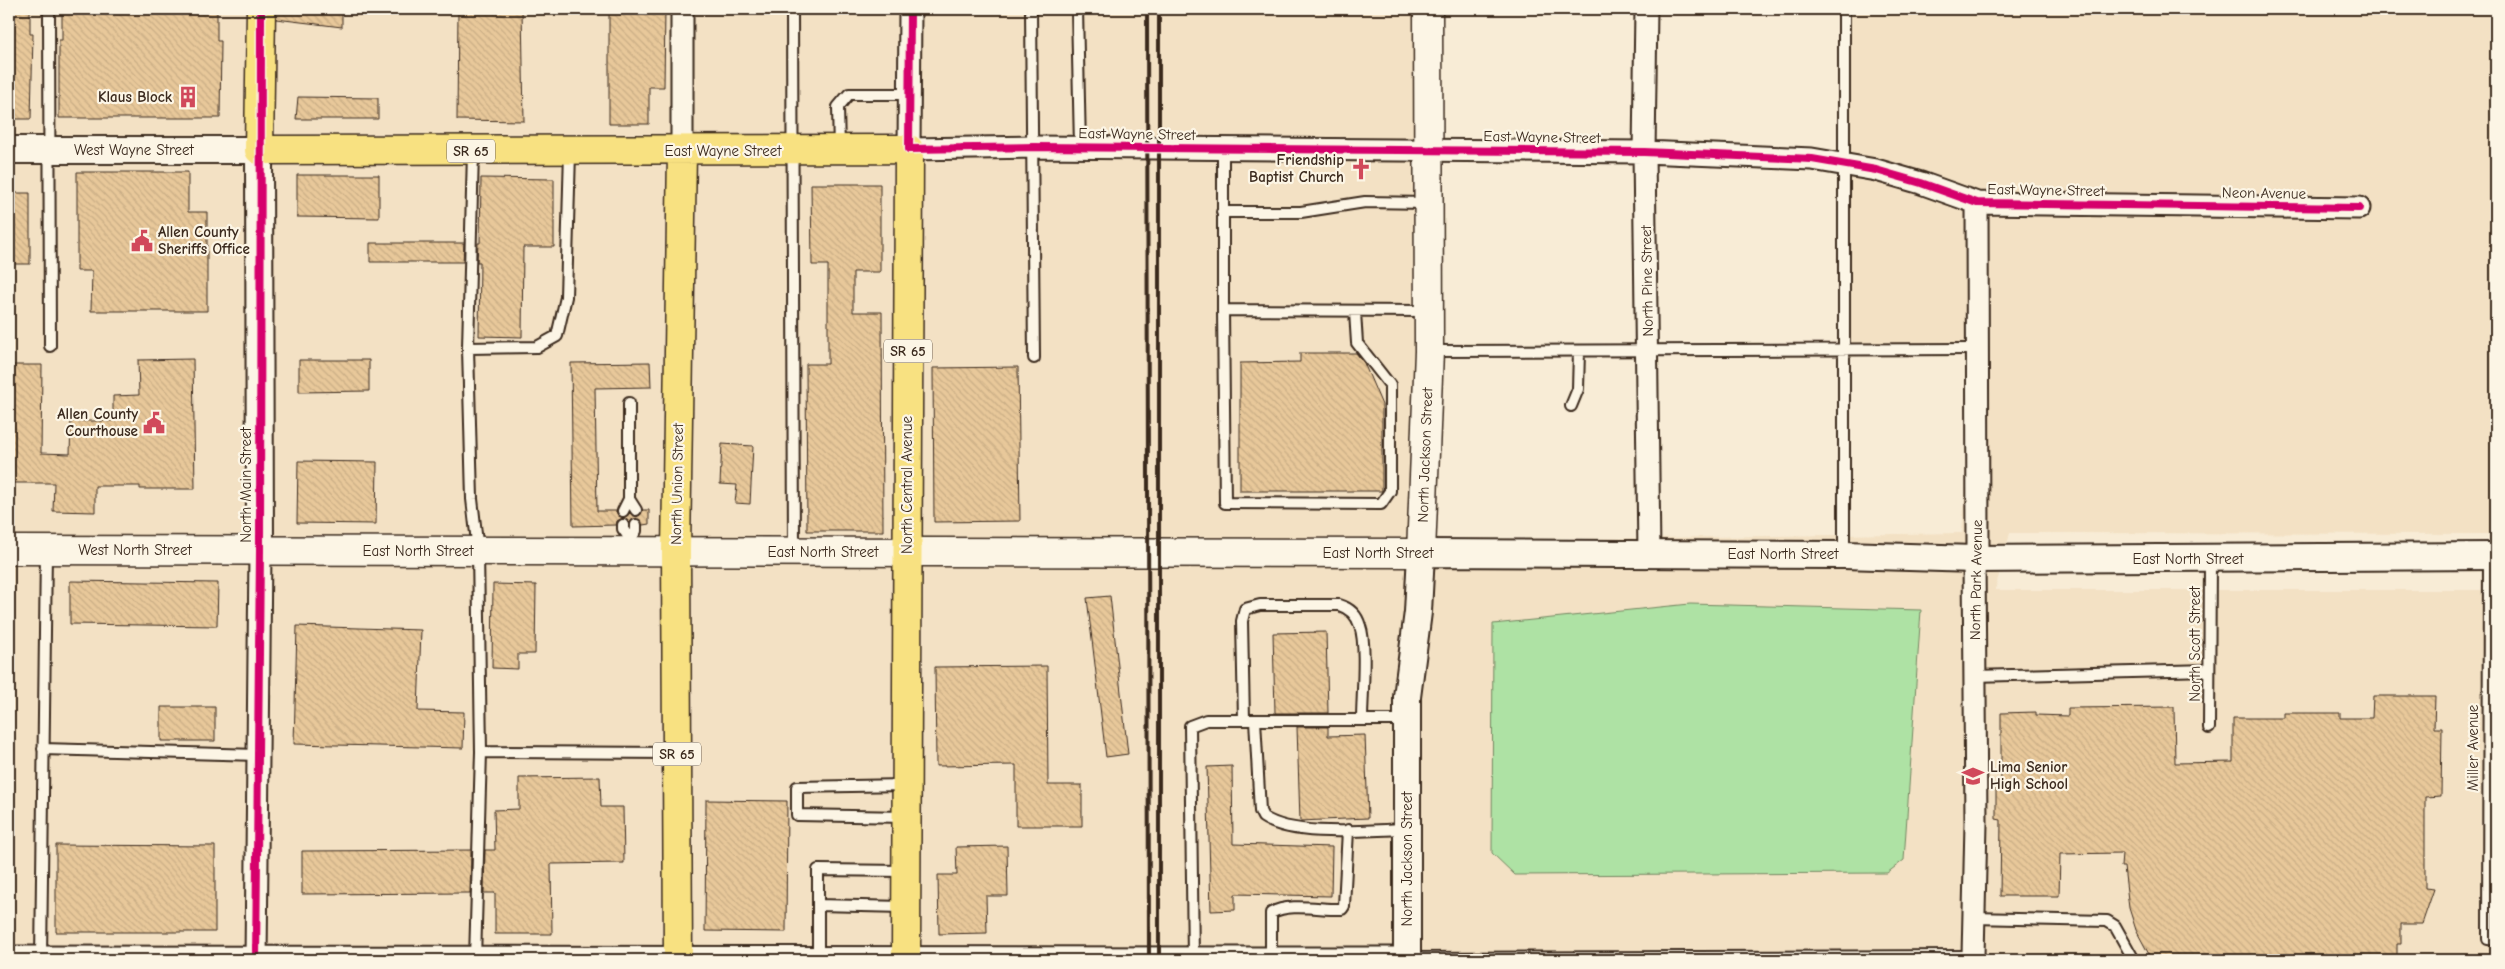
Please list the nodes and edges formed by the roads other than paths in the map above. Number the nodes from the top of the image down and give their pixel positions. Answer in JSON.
{"nodes":[{"id":1,"x":48,"y":9,"type":"edge"},
{"id":2,"x":261,"y":9,"type":"edge"},
{"id":3,"x":682,"y":9,"type":"edge"},
{"id":4,"x":792,"y":9,"type":"edge"},
{"id":5,"x":910,"y":9,"type":"edge"},
{"id":6,"x":1031,"y":9,"type":"edge"},
{"id":7,"x":1076,"y":9,"type":"edge"},
{"id":8,"x":1428,"y":9,"type":"edge"},
{"id":9,"x":1646,"y":9,"type":"edge"},
{"id":10,"x":1844,"y":9,"type":"edge"},
{"id":11,"x":910,"y":94,"type":"junction"},
{"id":12,"x":1034,"y":147,"type":"junction"},
{"id":13,"x":1080,"y":147,"type":"junction"},
{"id":14,"x":909,"y":149,"type":"junction"},
{"id":15,"x":1223,"y":149,"type":"junction"},
{"id":16,"x":9,"y":150,"type":"edge"},
{"id":17,"x":48,"y":150,"type":"junction"},
{"id":18,"x":260,"y":150,"type":"junction"},
{"id":19,"x":793,"y":150,"type":"junction"},
{"id":20,"x":839,"y":150,"type":"junction"},
{"id":21,"x":1429,"y":150,"type":"junction"},
{"id":22,"x":473,"y":151,"type":"junction"},
{"id":23,"x":570,"y":151,"type":"junction"},
{"id":24,"x":682,"y":151,"type":"junction"},
{"id":25,"x":1644,"y":152,"type":"junction"},
{"id":26,"x":1844,"y":164,"type":"junction"},
{"id":27,"x":1429,"y":203,"type":"junction"},
{"id":28,"x":1977,"y":203,"type":"junction"},
{"id":29,"x":2169,"y":205,"type":"joint"},
{"id":30,"x":2359,"y":208,"type":"dead end"},
{"id":31,"x":1222,"y":212,"type":"junction"},
{"id":32,"x":1223,"y":310,"type":"junction"},
{"id":33,"x":1429,"y":311,"type":"junction"},
{"id":34,"x":1355,"y":312,"type":"junction"},
{"id":35,"x":50,"y":346,"type":"dead end"},
{"id":36,"x":468,"y":348,"type":"junction"},
{"id":37,"x":1844,"y":350,"type":"junction"},
{"id":38,"x":1976,"y":350,"type":"junction"},
{"id":39,"x":1429,"y":351,"type":"junction"},
{"id":40,"x":1579,"y":351,"type":"junction"},
{"id":41,"x":1648,"y":351,"type":"junction"},
{"id":42,"x":1034,"y":358,"type":"dead end"},
{"id":43,"x":629,"y":403,"type":"dead end"},
{"id":44,"x":1570,"y":406,"type":"dead end"},
{"id":45,"x":629,"y":499,"type":"junction"},
{"id":46,"x":636,"y":510,"type":"dead end"},
{"id":47,"x":623,"y":511,"type":"dead end"},
{"id":48,"x":623,"y":525,"type":"dead end"},
{"id":49,"x":636,"y":525,"type":"dead end"},
{"id":50,"x":630,"y":545,"type":"junction"},
{"id":51,"x":9,"y":550,"type":"edge"},
{"id":52,"x":46,"y":550,"type":"junction"},
{"id":53,"x":260,"y":551,"type":"junction"},
{"id":54,"x":478,"y":551,"type":"junction"},
{"id":55,"x":676,"y":551,"type":"junction"},
{"id":56,"x":794,"y":552,"type":"junction"},
{"id":57,"x":906,"y":552,"type":"junction"},
{"id":58,"x":1420,"y":553,"type":"junction"},
{"id":59,"x":1650,"y":554,"type":"junction"},
{"id":60,"x":1844,"y":555,"type":"junction"},
{"id":61,"x":2493,"y":556,"type":"edge"},
{"id":62,"x":1974,"y":560,"type":"junction"},
{"id":63,"x":2210,"y":560,"type":"junction"},
{"id":64,"x":2209,"y":670,"type":"junction"},
{"id":65,"x":1974,"y":676,"type":"junction"},
{"id":66,"x":1244,"y":720,"type":"junction"},
{"id":67,"x":1255,"y":720,"type":"junction"},
{"id":68,"x":1362,"y":720,"type":"junction"},
{"id":69,"x":1407,"y":720,"type":"junction"},
{"id":70,"x":2210,"y":728,"type":"dead end"},
{"id":71,"x":43,"y":749,"type":"junction"},
{"id":72,"x":481,"y":752,"type":"junction"},
{"id":73,"x":677,"y":753,"type":"junction"},
{"id":74,"x":258,"y":755,"type":"junction"},
{"id":75,"x":906,"y":785,"type":"junction"},
{"id":76,"x":906,"y":817,"type":"junction"},
{"id":77,"x":1406,"y":829,"type":"junction"},
{"id":78,"x":1348,"y":830,"type":"junction"},
{"id":79,"x":906,"y":871,"type":"junction"},
{"id":80,"x":818,"y":905,"type":"junction"},
{"id":81,"x":907,"y":907,"type":"junction"},
{"id":82,"x":1973,"y":918,"type":"junction"},
{"id":83,"x":2492,"y":939,"type":"edge"},
{"id":84,"x":9,"y":957,"type":"edge"},
{"id":85,"x":41,"y":958,"type":"edge"},
{"id":86,"x":256,"y":958,"type":"edge"},
{"id":87,"x":475,"y":958,"type":"edge"},
{"id":88,"x":1192,"y":958,"type":"junction"},
{"id":89,"x":1271,"y":958,"type":"junction"},
{"id":90,"x":1973,"y":958,"type":"edge"},
{"id":91,"x":678,"y":959,"type":"edge"},
{"id":92,"x":820,"y":959,"type":"edge"},
{"id":93,"x":906,"y":959,"type":"edge"},
{"id":94,"x":1407,"y":959,"type":"edge"},
{"id":95,"x":1745,"y":959,"type":"edge"},
{"id":96,"x":2134,"y":960,"type":"edge"}],
"edges":[{"from":1,"to":17,"type":"lane"},
{"from":2,"to":18,"type":"main road","name":"North Main Street"},
{"from":3,"to":24,"type":"street","name":"North Union Street"},
{"from":4,"to":19,"type":"lane"},
{"from":5,"to":11,"type":"street","name":"North Central Avenue"},
{"from":6,"to":12,"type":"lane"},
{"from":7,"to":13,"type":"lane"},
{"from":8,"to":21,"type":"main road","name":"North Jackson Street"},
{"from":9,"to":25,"type":"street","name":"North Pine Street"},
{"from":10,"to":26,"type":"lane"},
{"from":11,"to":14,"type":"street","name":"North Central Avenue"},
{"from":11,"to":20,"type":"lane"},
{"from":12,"to":13,"type":"street","name":"East Wayne Street"},
{"from":12,"to":14,"type":"street","name":"East Wayne Street"},
{"from":12,"to":42,"type":"lane"},
{"from":13,"to":15,"type":"street","name":"East Wayne Street"},
{"from":14,"to":20,"type":"main road","name":"East Wayne Street","number":"SR 65"},
{"from":14,"to":57,"type":"main road","name":"North Central Avenue","number":"SR 65"},
{"from":15,"to":21,"type":"street","name":"East Wayne Street"},
{"from":15,"to":31,"type":"lane"},
{"from":16,"to":17,"type":"street","name":"West Wayne Street"},
{"from":17,"to":18,"type":"street","name":"West Wayne Street"},
{"from":17,"to":35,"type":"lane"},
{"from":18,"to":22,"type":"main road","name":"East Wayne Street","number":"SR 65"},
{"from":18,"to":53,"type":"street","name":"North Main Street"},
{"from":19,"to":20,"type":"main road","name":"East Wayne Street","number":"SR 65"},
{"from":19,"to":24,"type":"main road","name":"East Wayne Street","number":"SR 65"},
{"from":19,"to":56,"type":"lane"},
{"from":21,"to":25,"type":"street","name":"East Wayne Street"},
{"from":21,"to":27,"type":"main road","name":"North Jackson Street"},
{"from":22,"to":23,"type":"main road","name":"East Wayne Street","number":"SR 65"},
{"from":22,"to":36,"type":"lane"},
{"from":23,"to":24,"type":"main road","name":"East Wayne Street","number":"SR 65"},
{"from":23,"to":36,"type":"lane"},
{"from":24,"to":55,"type":"main road","name":"North Union Street","number":"SR 65"},
{"from":25,"to":26,"type":"street","name":"East Wayne Street"},
{"from":25,"to":41,"type":"street","name":"North Pine Street"},
{"from":26,"to":28,"type":"street","name":"East Wayne Street"},
{"from":26,"to":37,"type":"lane"},
{"from":27,"to":31,"type":"lane"},
{"from":27,"to":33,"type":"main road","name":"North Jackson Street"},
{"from":28,"to":29,"type":"street","name":"East Wayne Street"},
{"from":28,"to":38,"type":"street","name":"North Park Avenue"},
{"from":29,"to":30,"type":"street","name":"Neon Avenue"},
{"from":31,"to":32,"type":"lane"},
{"from":32,"to":34,"type":"lane"},
{"from":32,"to":34,"type":"lane"},
{"from":33,"to":34,"type":"lane"},
{"from":33,"to":39,"type":"main road","name":"North Jackson Street"},
{"from":36,"to":54,"type":"lane"},
{"from":37,"to":38,"type":"lane"},
{"from":37,"to":41,"type":"lane"},
{"from":37,"to":60,"type":"lane"},
{"from":38,"to":62,"type":"street","name":"North Park Avenue"},
{"from":39,"to":40,"type":"lane"},
{"from":39,"to":58,"type":"main road","name":"North Jackson Street"},
{"from":40,"to":41,"type":"lane"},
{"from":40,"to":44,"type":"lane"},
{"from":41,"to":59,"type":"street","name":"North Pine Street"},
{"from":43,"to":45,"type":"lane"},
{"from":45,"to":46,"type":"lane"},
{"from":45,"to":47,"type":"lane"},
{"from":48,"to":50,"type":"lane"},
{"from":49,"to":50,"type":"lane"},
{"from":50,"to":54,"type":"main road","name":"East North Street"},
{"from":50,"to":55,"type":"main road","name":"East North Street"},
{"from":51,"to":52,"type":"main road","name":"West North Street"},
{"from":52,"to":53,"type":"main road","name":"West North Street"},
{"from":52,"to":71,"type":"lane"},
{"from":53,"to":54,"type":"main road","name":"East North Street"},
{"from":53,"to":74,"type":"street","name":"North Main Street"},
{"from":54,"to":72,"type":"lane"},
{"from":55,"to":56,"type":"main road","name":"East North Street"},
{"from":55,"to":73,"type":"main road","name":"North Union Street","number":"SR 65"},
{"from":56,"to":57,"type":"main road","name":"East North Street"},
{"from":57,"to":58,"type":"main road","name":"East North Street"},
{"from":57,"to":75,"type":"main road","name":"North Central Avenue","number":"SR 65"},
{"from":58,"to":59,"type":"street","name":"East North Street"},
{"from":58,"to":69,"type":"street","name":"North Jackson Street"},
{"from":59,"to":60,"type":"street","name":"East North Street"},
{"from":60,"to":62,"type":"street","name":"East North Street"},
{"from":61,"to":63,"type":"street","name":"East North Street"},
{"from":61,"to":83,"type":"lane","name":"Miller Avenue"},
{"from":62,"to":63,"type":"street","name":"East North Street"},
{"from":62,"to":65,"type":"street","name":"North Park Avenue"},
{"from":63,"to":64,"type":"lane","name":"North Scott Street"},
{"from":64,"to":65,"type":"lane"},
{"from":64,"to":70,"type":"lane","name":"North Scott Street"},
{"from":65,"to":82,"type":"street","name":"North Park Avenue"},
{"from":66,"to":67,"type":"lane"},
{"from":66,"to":68,"type":"lane"},
{"from":66,"to":88,"type":"lane"},
{"from":67,"to":68,"type":"lane"},
{"from":67,"to":78,"type":"lane"},
{"from":68,"to":69,"type":"lane"},
{"from":69,"to":77,"type":"street","name":"North Jackson Street"},
{"from":71,"to":74,"type":"lane"},
{"from":71,"to":85,"type":"lane"},
{"from":72,"to":73,"type":"lane"},
{"from":72,"to":87,"type":"lane"},
{"from":73,"to":91,"type":"main road","name":"North Union Street","number":"SR 65"},
{"from":74,"to":86,"type":"street","name":"North Main Street"},
{"from":75,"to":76,"type":"main road","name":"North Central Avenue","number":"SR 65"},
{"from":75,"to":76,"type":"lane"},
{"from":76,"to":79,"type":"main road","name":"North Central Avenue","number":"SR 65"},
{"from":77,"to":78,"type":"lane"},
{"from":77,"to":94,"type":"street","name":"North Jackson Street"},
{"from":78,"to":89,"type":"lane"},
{"from":79,"to":80,"type":"lane"},
{"from":79,"to":81,"type":"main road","name":"North Central Avenue","number":"SR 65"},
{"from":80,"to":81,"type":"lane"},
{"from":80,"to":92,"type":"lane"},
{"from":81,"to":93,"type":"main road","name":"North Central Avenue","number":"SR 65"},
{"from":82,"to":90,"type":"street","name":"North Park Avenue"},
{"from":82,"to":96,"type":"lane"},
{"from":84,"to":85,"type":"street"},
{"from":85,"to":86,"type":"street"},
{"from":86,"to":87,"type":"street"},
{"from":87,"to":91,"type":"street"},
{"from":88,"to":89,"type":"street"},
{"from":88,"to":93,"type":"street"},
{"from":89,"to":94,"type":"street"},
{"from":90,"to":95,"type":"lane"},
{"from":91,"to":92,"type":"street"},
{"from":92,"to":93,"type":"street"},
{"from":94,"to":95,"type":"lane"}]}
